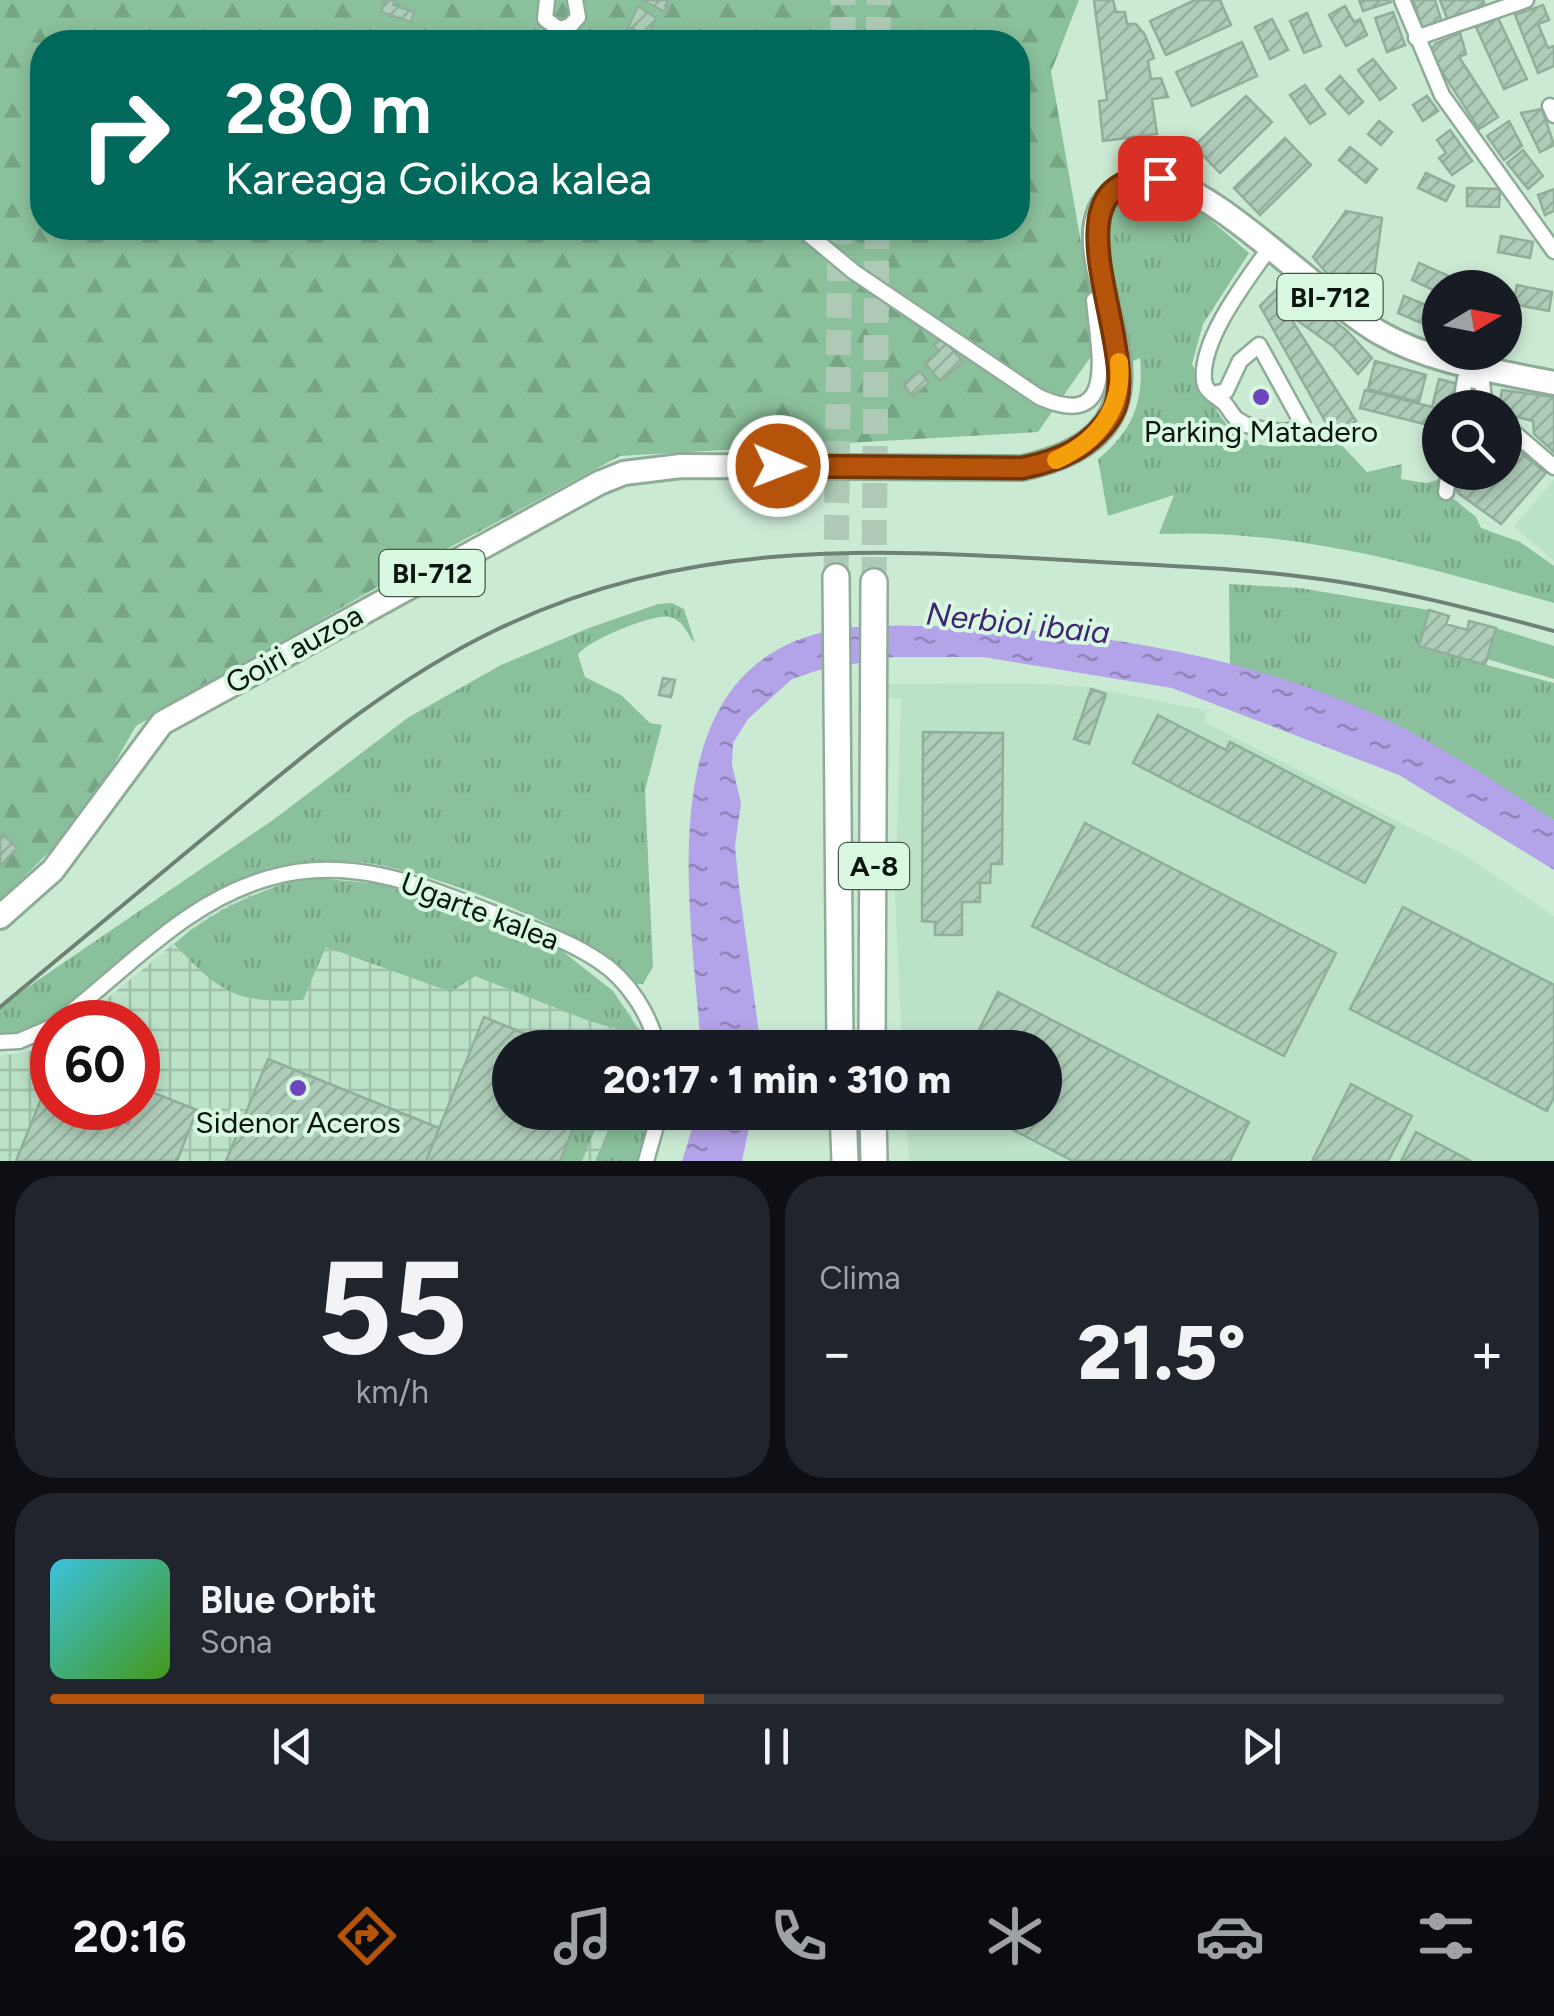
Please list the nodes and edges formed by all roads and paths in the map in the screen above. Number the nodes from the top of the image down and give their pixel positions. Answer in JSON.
{"nodes":[{"id":1,"x":575,"y":0,"type":"edge"},
{"id":2,"x":1402,"y":0,"type":"edge"},
{"id":3,"x":1526,"y":0,"type":"edge"},
{"id":4,"x":541,"y":2,"type":"edge"},
{"id":5,"x":565,"y":28,"type":"joint"},
{"id":6,"x":1416,"y":38,"type":"junction"},
{"id":7,"x":1554,"y":218,"type":"edge"},
{"id":8,"x":1536,"y":224,"type":"junction"},
{"id":9,"x":815,"y":240,"type":"edge"},
{"id":10,"x":1268,"y":250,"type":"junction"},
{"id":11,"x":1554,"y":251,"type":"edge"},
{"id":12,"x":1106,"y":292,"type":"junction"},
{"id":13,"x":1481,"y":375,"type":"junction"},
{"id":14,"x":1554,"y":383,"type":"edge"},
{"id":15,"x":1463,"y":390,"type":"edge"},
{"id":16,"x":1483,"y":390,"type":"edge"},
{"id":17,"x":1213,"y":394,"type":"junction"},
{"id":18,"x":1522,"y":440,"type":"edge"},
{"id":19,"x":1554,"y":467,"type":"edge"},
{"id":20,"x":836,"y":590,"type":"tunnel mouth"},
{"id":21,"x":874,"y":592,"type":"tunnel mouth"},
{"id":22,"x":0,"y":918,"type":"edge"},
{"id":23,"x":85,"y":1000,"type":"edge"},
{"id":24,"x":650,"y":1030,"type":"edge"},
{"id":25,"x":840,"y":1030,"type":"edge"},
{"id":26,"x":872,"y":1030,"type":"edge"},
{"id":27,"x":30,"y":1037,"type":"edge"},
{"id":28,"x":0,"y":1042,"type":"edge"},
{"id":29,"x":655,"y":1130,"type":"edge"},
{"id":30,"x":844,"y":1130,"type":"edge"},
{"id":31,"x":873,"y":1130,"type":"edge"},
{"id":32,"x":646,"y":1161,"type":"edge"},
{"id":33,"x":845,"y":1161,"type":"edge"},
{"id":34,"x":874,"y":1161,"type":"edge"}],
"edges":[{"from":1,"to":5,"type":"street"},
{"from":2,"to":6,"type":"street"},
{"from":3,"to":6,"type":"street"},
{"from":4,"to":5,"type":"street"},
{"from":6,"to":8,"type":"street"},
{"from":7,"to":8,"type":"street"},
{"from":8,"to":11,"type":"street"},
{"from":9,"to":12,"type":"street"},
{"from":10,"to":12,"type":"main road","name":"Goiri auzoa","number":"BI-712"},
{"from":10,"to":13,"type":"main road","number":"BI-712"},
{"from":10,"to":17,"type":"street"},
{"from":12,"to":22,"type":"main road","name":"Goiri auzoa","number":"BI-712"},
{"from":13,"to":14,"type":"main road","number":"BI-712"},
{"from":13,"to":15,"type":"street"},
{"from":13,"to":16,"type":"street"},
{"from":17,"to":17,"type":"street"},
{"from":18,"to":19,"type":"street"},
{"from":20,"to":25,"type":"highway","number":"A-8"},
{"from":21,"to":26,"type":"highway","number":"A-8"},
{"from":23,"to":24,"type":"street","name":"Ugarte kalea"},
{"from":27,"to":28,"type":"street","name":"Ugarte kalea"},
{"from":29,"to":32,"type":"street"},
{"from":30,"to":33,"type":"highway"},
{"from":31,"to":34,"type":"highway"}]}
